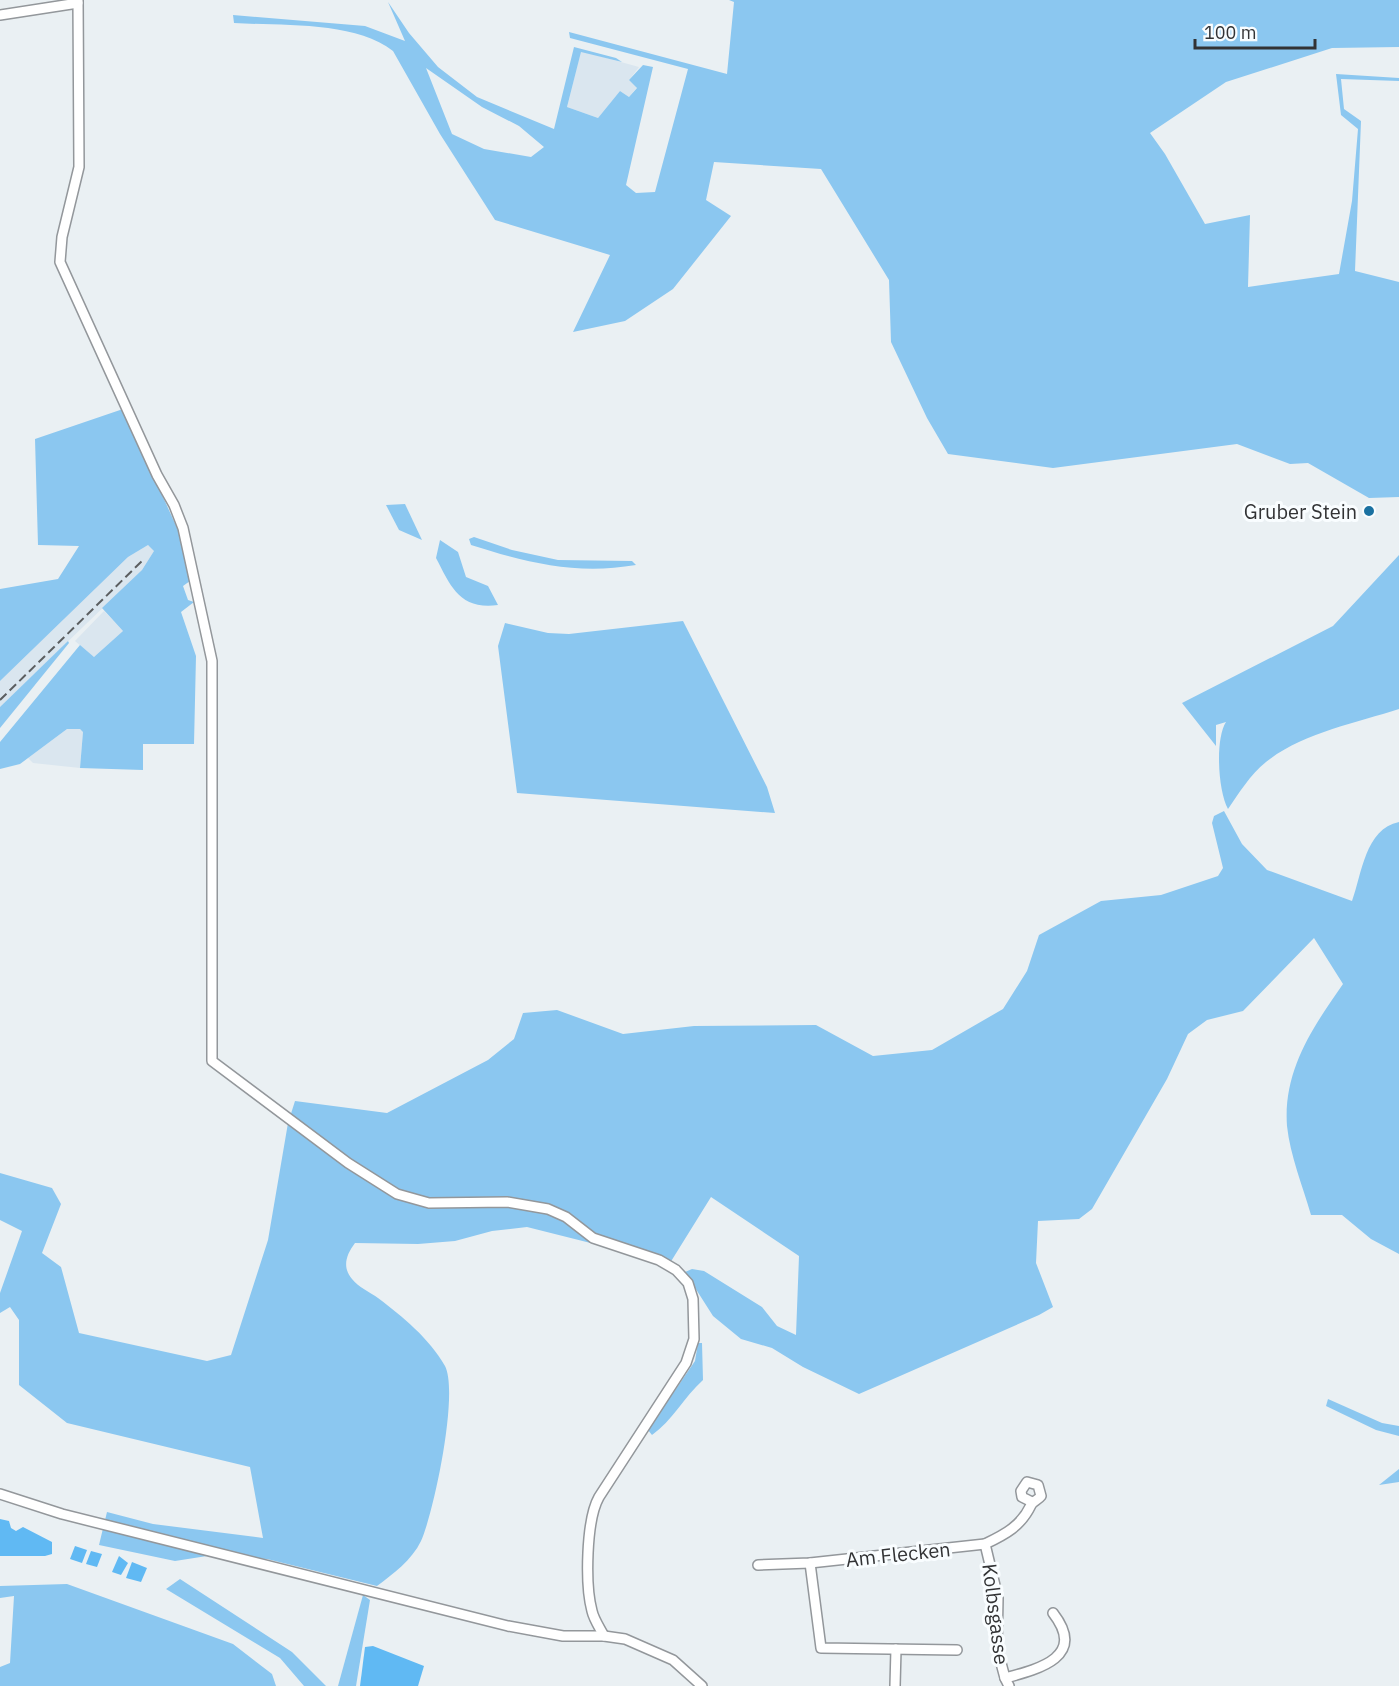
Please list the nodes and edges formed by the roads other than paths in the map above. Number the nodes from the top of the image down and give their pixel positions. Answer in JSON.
{"nodes":[{"id":1,"x":78,"y":2,"type":"edge"},
{"id":2,"x":0,"y":15,"type":"edge"},
{"id":3,"x":0,"y":1494,"type":"edge"},
{"id":4,"x":1032,"y":1502,"type":"dead end"},
{"id":5,"x":985,"y":1544,"type":"junction"},
{"id":6,"x":810,"y":1563,"type":"junction"},
{"id":7,"x":758,"y":1565,"type":"dead end"},
{"id":8,"x":1053,"y":1613,"type":"dead end"},
{"id":9,"x":604,"y":1636,"type":"junction"},
{"id":10,"x":896,"y":1649,"type":"junction"},
{"id":11,"x":957,"y":1650,"type":"dead end"},
{"id":12,"x":1007,"y":1682,"type":"edge"},
{"id":13,"x":702,"y":1686,"type":"edge"},
{"id":14,"x":895,"y":1686,"type":"edge"}],
"edges":[{"from":1,"to":2,"type":"street"},
{"from":1,"to":9,"type":"street"},
{"from":3,"to":9,"type":"street"},
{"from":4,"to":5,"type":"street","name":"Kolbsgasse"},
{"from":5,"to":6,"type":"street","name":"Am Flecken"},
{"from":5,"to":12,"type":"street","name":"Kolbsgasse"},
{"from":6,"to":7,"type":"street","name":"Am Flecken"},
{"from":6,"to":10,"type":"street"},
{"from":8,"to":12,"type":"street","name":"Kolbsgasse"},
{"from":9,"to":13,"type":"street"},
{"from":10,"to":11,"type":"street"},
{"from":10,"to":14,"type":"street"}]}
